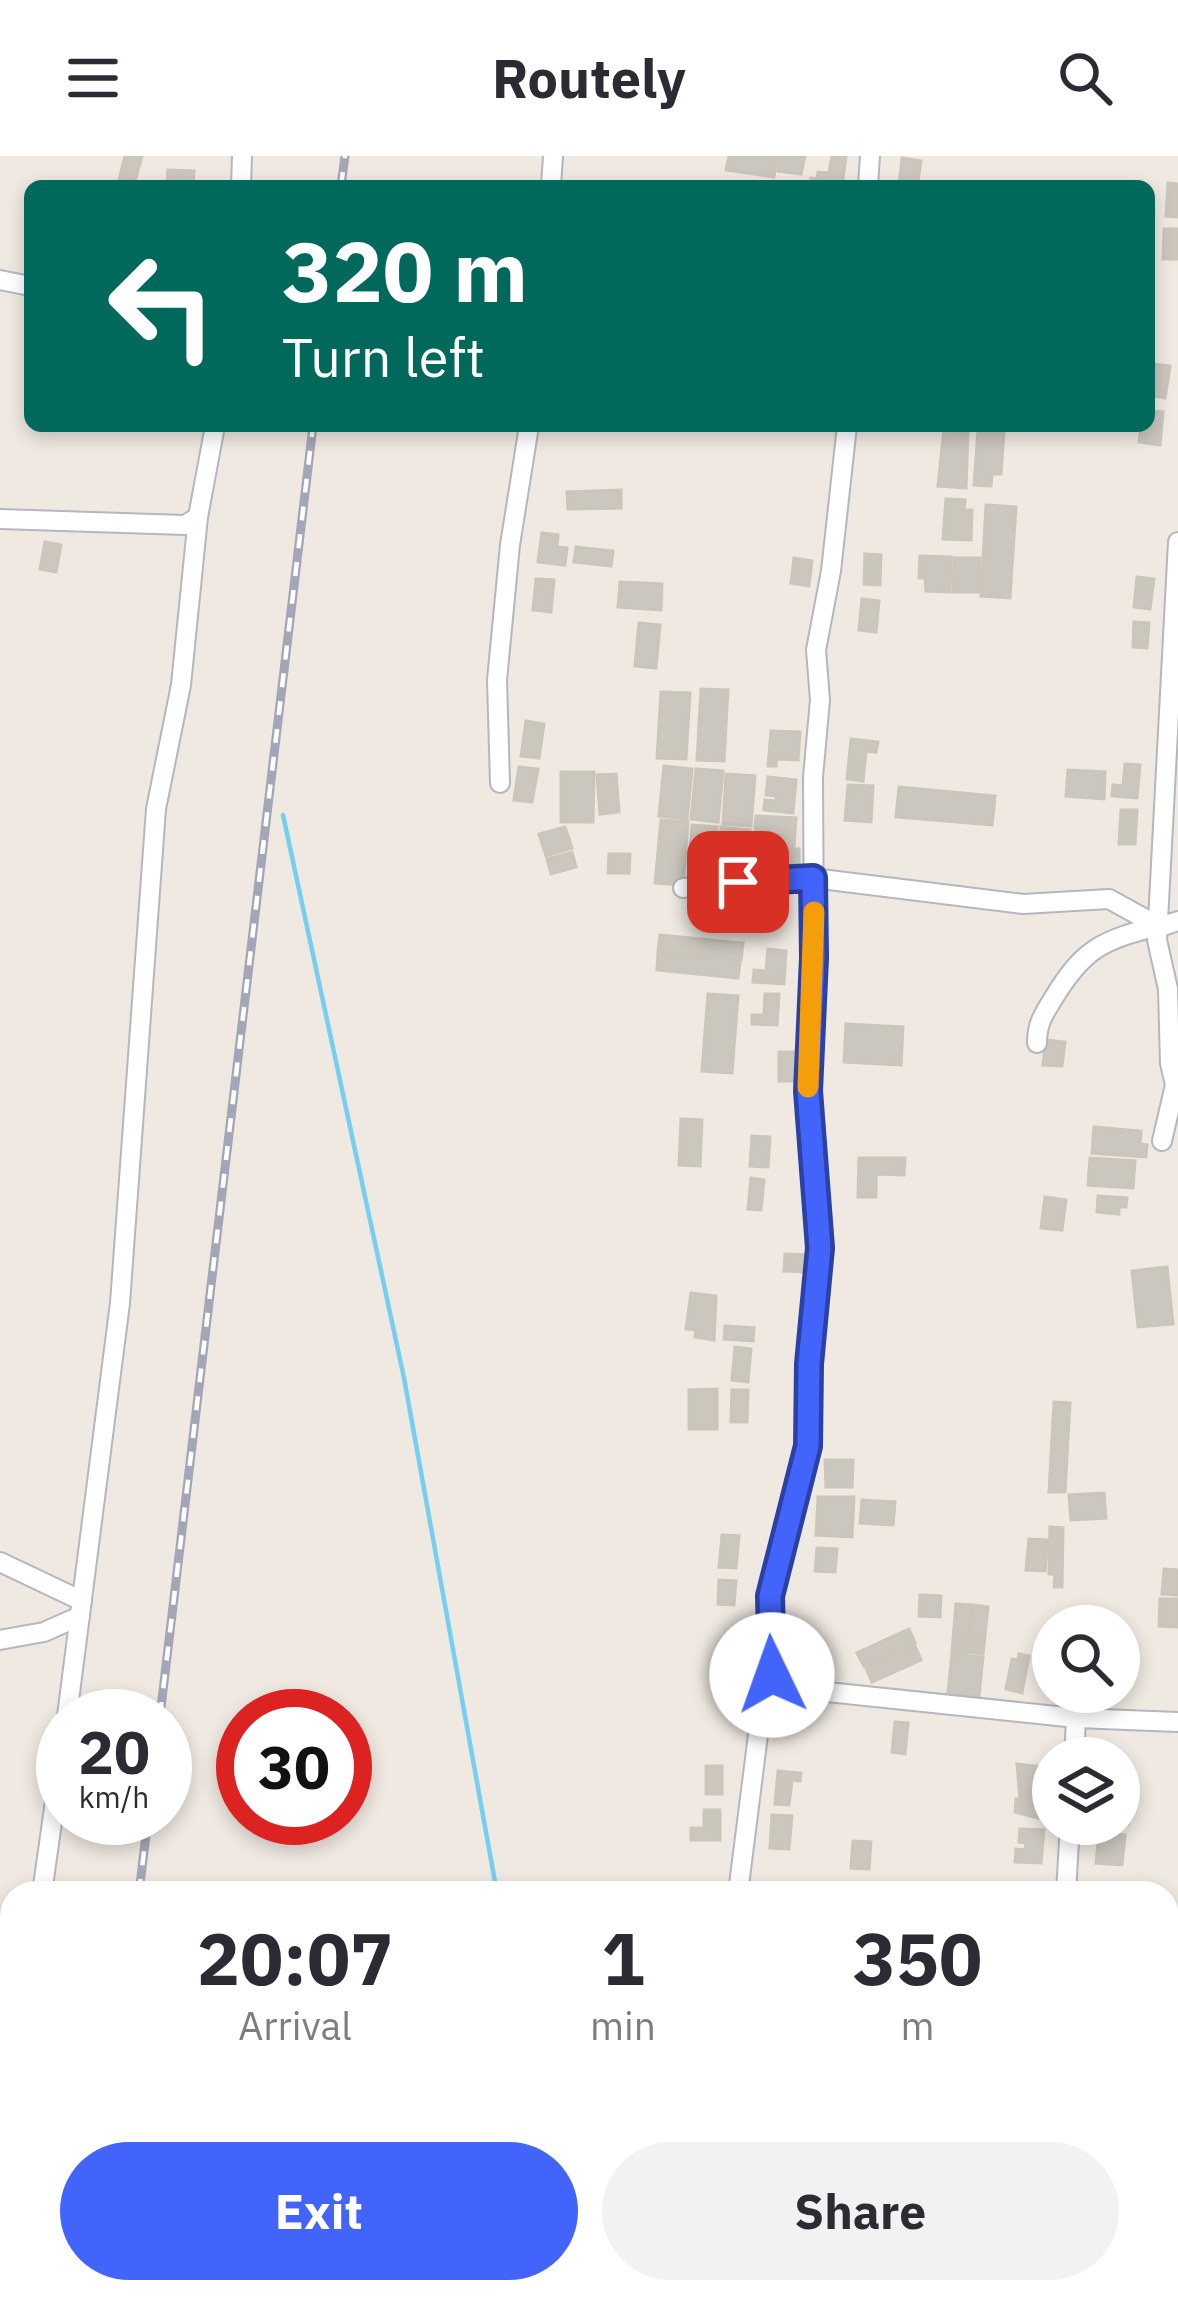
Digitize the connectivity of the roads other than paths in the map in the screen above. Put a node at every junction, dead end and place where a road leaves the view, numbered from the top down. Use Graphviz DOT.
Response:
graph roads {
  1 [pos="214,432"];
  2 [pos="528,432"];
  3 [pos="846,432"];
  4 [pos="198,517"];
  5 [pos="0,518"];
  6 [pos="1178,542"];
  7 [pos="500,783"];
  8 [pos="813,878"];
  9 [pos="683,888"];
  10 [pos="1166,924"];
  11 [pos="1037,1043"];
  12 [pos="1176,1087"];
  13 [pos="1162,1141"];
  14 [pos="0,1562"];
  15 [pos="81,1609"];
  16 [pos="0,1640"];
  17 [pos="770,1686"];
  18 [pos="71,1689"];
  19 [pos="1076,1718"];
  20 [pos="1178,1722"];
  21 [pos="1075,1737"];
  22 [pos="49,1845"];
  23 [pos="1069,1845"];
  24 [pos="44,1881"];
  25 [pos="740,1881"];
  26 [pos="1067,1881"];
  1 -- 4 [label="street"];
  2 -- 7 [label="street"];
  3 -- 8 [label="street"];
  4 -- 5 [label="street"];
  4 -- 15 [label="street"];
  6 -- 10 [label="street"];
  8 -- 9 [label="street"];
  8 -- 10 [label="street"];
  8 -- 17 [label="street"];
  10 -- 11 [label="street"];
  10 -- 12 [label="street"];
  12 -- 13 [label="street"];
  14 -- 15 [label="street"];
  15 -- 16 [label="street"];
  15 -- 18 [label="street"];
  17 -- 19 [label="street"];
  17 -- 25 [label="street"];
  19 -- 20 [label="street"];
  19 -- 21 [label="street"];
  22 -- 24 [label="street"];
  23 -- 26 [label="street"];
}
